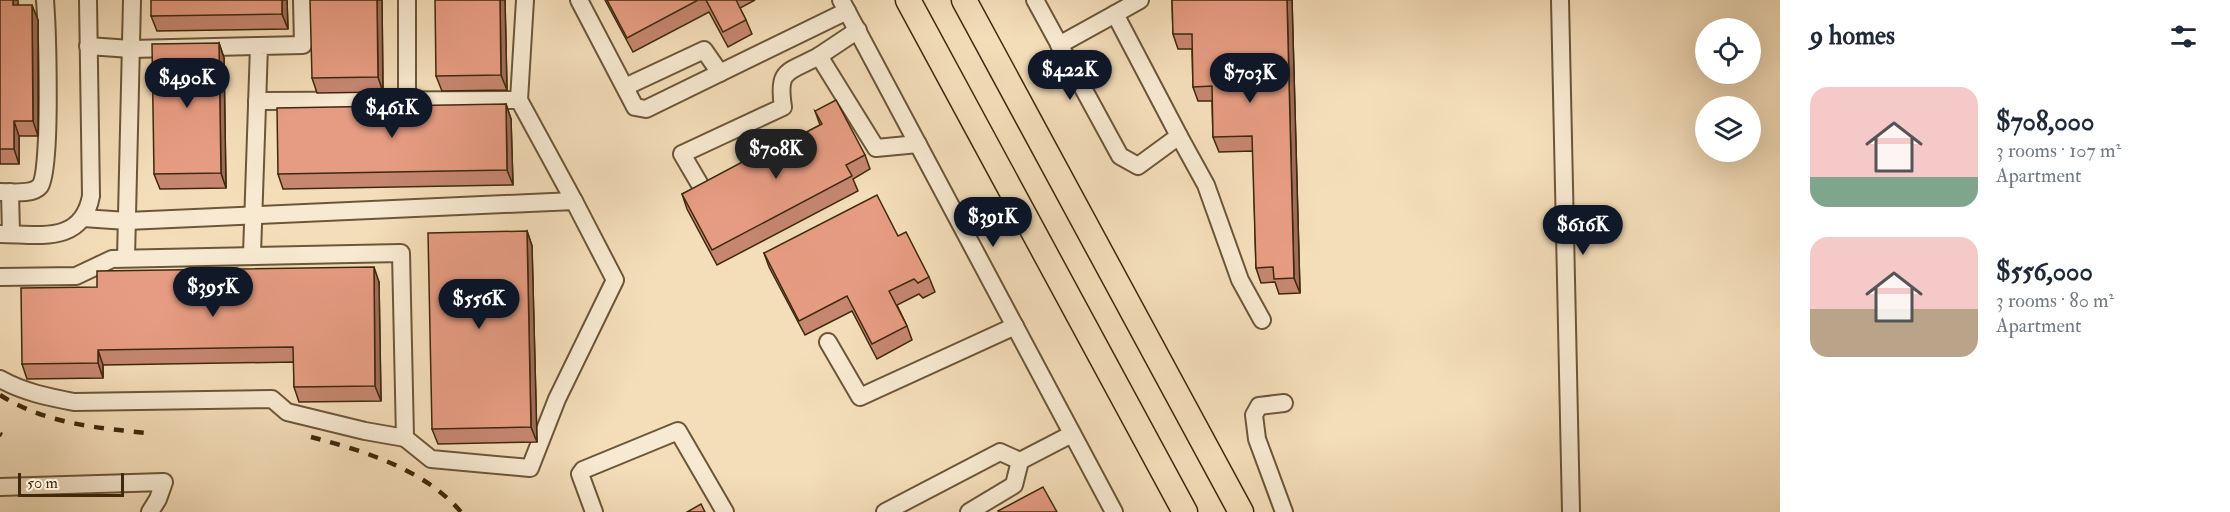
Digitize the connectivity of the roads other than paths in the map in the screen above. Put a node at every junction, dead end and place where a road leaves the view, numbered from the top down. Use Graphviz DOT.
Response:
graph roads {
  1 [pos="45,0"];
  2 [pos="88,0"];
  3 [pos="132,0"];
  4 [pos="302,0"];
  5 [pos="407,0"];
  6 [pos="525,0"];
  7 [pos="579,0"];
  8 [pos="908,0"];
  9 [pos="964,0"];
  10 [pos="1035,0"];
  11 [pos="1140,0"];
  12 [pos="1560,0"];
  13 [pos="844,5"];
  14 [pos="1115,14"];
  15 [pos="858,30"];
  16 [pos="1059,45"];
  17 [pos="88,46"];
  18 [pos="259,46"];
  19 [pos="131,49"];
  20 [pos="819,56"];
  21 [pos="720,73"];
  22 [pos="625,87"];
  23 [pos="407,99"];
  24 [pos="519,100"];
  25 [pos="257,101"];
  26 [pos="1179,136"];
  27 [pos="918,144"];
  28 [pos="699,183"];
  29 [pos="5,192"];
  30 [pos="574,201"];
  31 [pos="253,215"];
  32 [pos="83,218"];
  33 [pos="127,221"];
  34 [pos="5,234"];
  35 [pos="252,254"];
  36 [pos="126,258"];
  37 [pos="0,277"];
  38 [pos="1262,320"];
  39 [pos="1015,326"];
  40 [pos="828,342"];
  41 [pos="0,379"];
  42 [pos="1284,403"];
  43 [pos="1072,434"];
  44 [pos="405,438"];
  45 [pos="1020,461"];
  46 [pos="0,487"];
  47 [pos="150,512"];
  48 [pos="594,512"];
  49 [pos="724,512"];
  50 [pos="885,512"];
  51 [pos="969,512"];
  52 [pos="1114,512"];
  53 [pos="1185,512"];
  54 [pos="1241,512"];
  55 [pos="1284,512"];
  56 [pos="1571,512"];
  1 -- 29 [label="street"];
  2 -- 17 [label="street"];
  3 -- 19 [label="street"];
  4 -- 18 [label="street"];
  5 -- 23 [label="street"];
  6 -- 24 [label="street"];
  7 -- 22 [label="street"];
  8 -- 53 [label="highway"];
  9 -- 54 [label="highway"];
  10 -- 16 [label="street"];
  11 -- 14 [label="street"];
  12 -- 56 [label="street"];
  13 -- 15 [label="street"];
  13 -- 21 [label="street"];
  14 -- 16 [label="street"];
  14 -- 26 [label="street"];
  15 -- 20 [label="street"];
  15 -- 27 [label="street"];
  16 -- 26 [label="street"];
  17 -- 19 [label="street"];
  17 -- 32 [label="street"];
  18 -- 19 [label="street"];
  18 -- 25 [label="street"];
  19 -- 33 [label="street"];
  20 -- 27 [label="street"];
  20 -- 28 [label="street"];
  21 -- 22 [label="street"];
  21 -- 22 [label="street"];
  23 -- 24 [label="street"];
  23 -- 25 [label="street"];
  24 -- 30 [label="street"];
  25 -- 31 [label="street"];
  26 -- 38 [label="street"];
  27 -- 39 [label="street"];
  29 -- 34 [label="street"];
  30 -- 31 [label="street"];
  30 -- 44 [label="street"];
  31 -- 33 [label="street"];
  31 -- 35 [label="street"];
  32 -- 33 [label="street"];
  32 -- 34 [label="street"];
  33 -- 36 [label="street"];
  35 -- 36 [label="street"];
  35 -- 44 [label="street"];
  36 -- 37 [label="street"];
  39 -- 40 [label="street"];
  39 -- 43 [label="street"];
  41 -- 44 [label="street"];
  42 -- 55 [label="street"];
  43 -- 45 [label="street"];
  43 -- 52 [label="street"];
  45 -- 50 [label="street"];
  45 -- 51 [label="street"];
  46 -- 47 [label="street"];
  48 -- 49 [label="street"];
}
